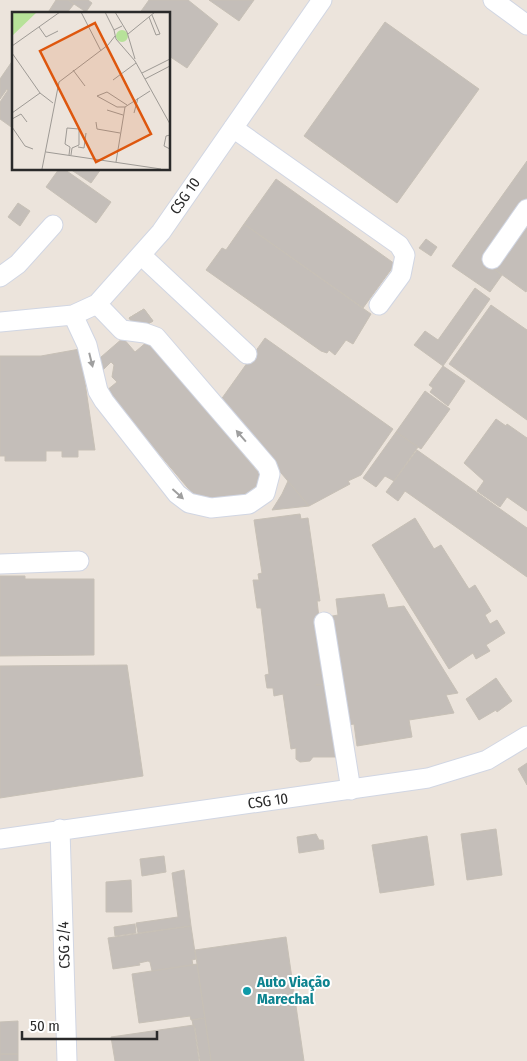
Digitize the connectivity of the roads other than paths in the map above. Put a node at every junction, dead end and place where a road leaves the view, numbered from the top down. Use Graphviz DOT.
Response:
graph roads {
  1 [pos="322,0"];
  2 [pos="493,0"];
  3 [pos="527,25"];
  4 [pos="233,128"];
  5 [pos="527,209"];
  6 [pos="53,225"];
  7 [pos="141,255"];
  8 [pos="492,259"];
  9 [pos="0,277"];
  10 [pos="97,304"];
  11 [pos="379,306"];
  12 [pos="73,315"];
  13 [pos="0,322"];
  14 [pos="247,354"];
  15 [pos="79,561"];
  16 [pos="0,564"];
  17 [pos="324,622"];
  18 [pos="527,736"];
  19 [pos="351,790"];
  20 [pos="60,829"];
  21 [pos="0,839"];
  22 [pos="67,1061"];
  1 -- 4 [label="street, CSG 10"];
  2 -- 3 [label="street"];
  4 -- 7 [label="street, CSG 10"];
  4 -- 11 [label="street"];
  5 -- 8 [label="street"];
  6 -- 9 [label="street"];
  7 -- 10 [label="street, CSG 10"];
  7 -- 14 [label="street"];
  10 -- 12 [label="street, CSG 10"];
  12 -- 10 [label="street, one-way"];
  12 -- 13 [label="street, CSG 10"];
  15 -- 16 [label="street"];
  17 -- 19 [label="street"];
  18 -- 19 [label="street, CSG 10"];
  19 -- 20 [label="street, CSG 10"];
  20 -- 21 [label="street, CSG 10"];
  20 -- 22 [label="street, CSG 2/4"];
}
